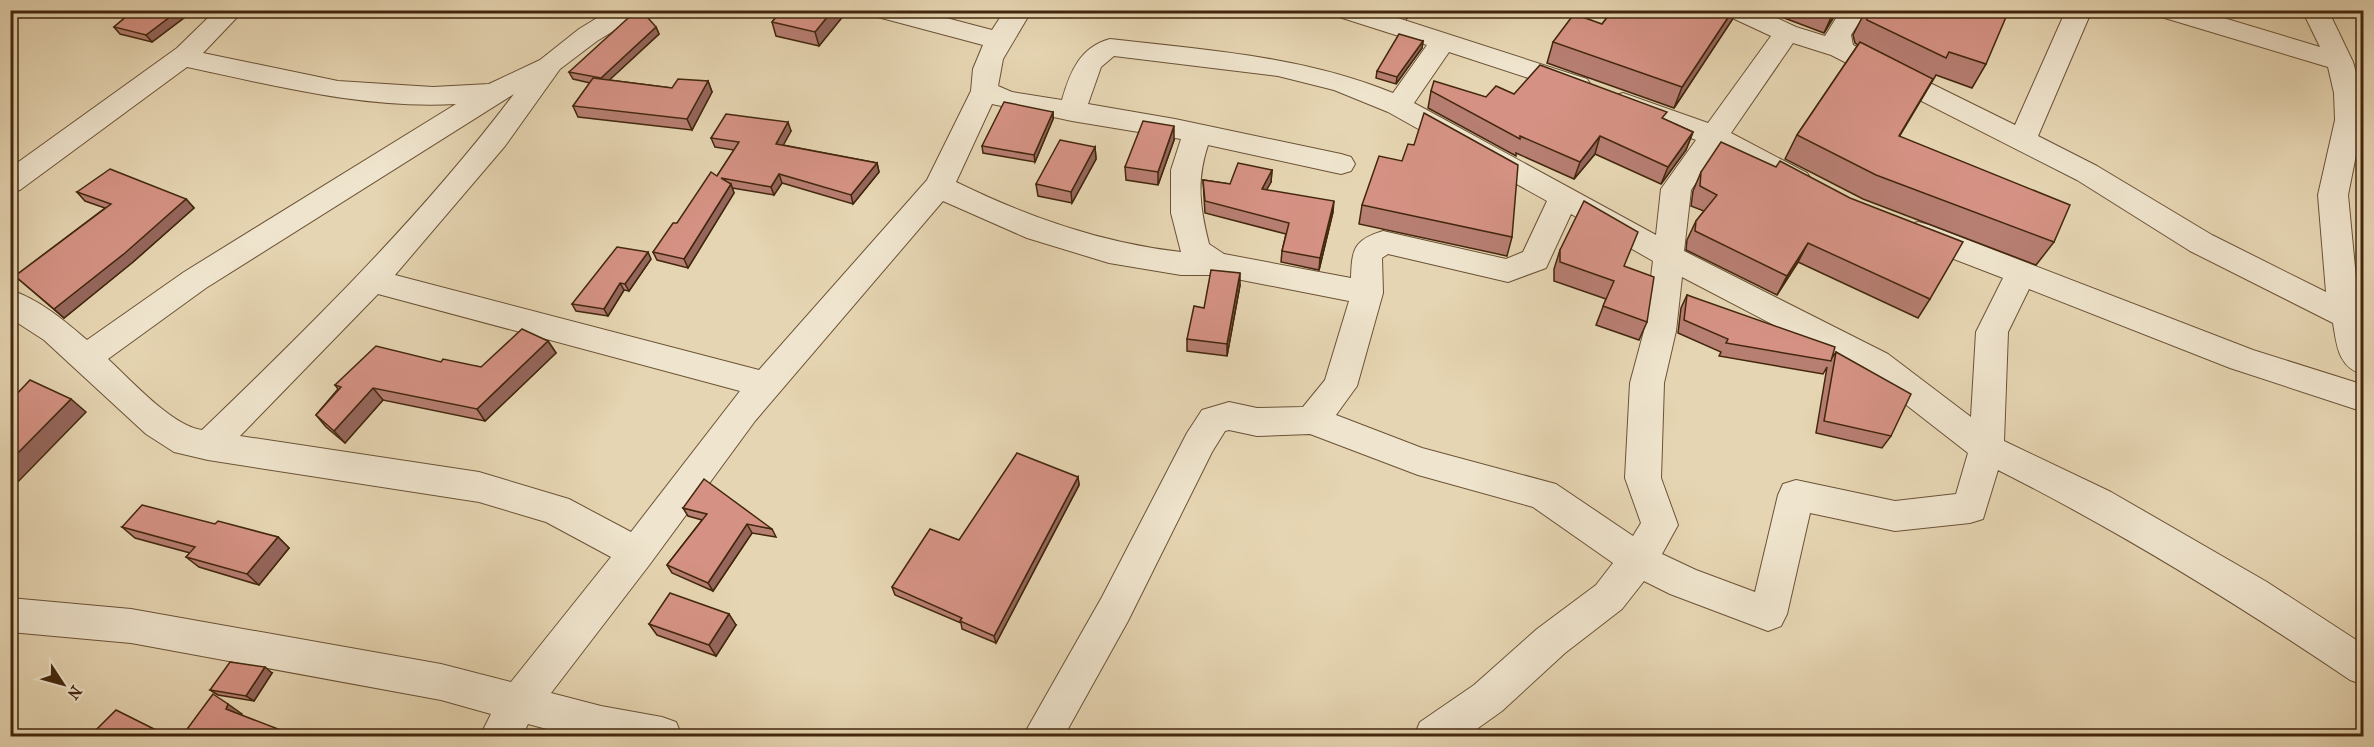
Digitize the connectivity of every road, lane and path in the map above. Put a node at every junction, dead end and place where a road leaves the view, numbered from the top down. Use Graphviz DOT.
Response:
graph roads {
  1 [pos="231,10"];
  2 [pos="629,10"];
  3 [pos="883,10"];
  4 [pos="1019,10"];
  5 [pos="1345,10"];
  6 [pos="1441,10"];
  7 [pos="1737,10"];
  8 [pos="1854,10"];
  9 [pos="2079,10"];
  10 [pos="2167,10"];
  11 [pos="2315,10"];
  12 [pos="958,20"];
  13 [pos="1787,33"];
  14 [pos="1433,37"];
  15 [pos="997,40"];
  16 [pos="1840,49"];
  17 [pos="182,57"];
  18 [pos="2340,62"];
  19 [pos="551,63"];
  20 [pos="986,91"];
  21 [pos="494,93"];
  22 [pos="1398,106"];
  23 [pos="1072,112"];
  24 [pos="1197,134"];
  25 [pos="1714,136"];
  26 [pos="2022,140"];
  27 [pos="1341,164"];
  28 [pos="10,183"];
  29 [pos="939,186"];
  30 [pos="1820,191"];
  31 [pos="1564,197"];
  32 [pos="1896,225"];
  33 [pos="2336,225"];
  34 [pos="2364,240"];
  35 [pos="1669,256"];
  36 [pos="1216,264"];
  37 [pos="2022,273"];
  38 [pos="372,281"];
  39 [pos="1367,293"];
  40 [pos="10,302"];
  41 [pos="2348,317"];
  42 [pos="85,358"];
  43 [pos="2364,362"];
  44 [pos="765,385"];
  45 [pos="2364,399"];
  46 [pos="1312,420"];
  47 [pos="208,446"];
  48 [pos="1987,448"];
  49 [pos="637,553"];
  50 [pos="1638,560"];
  51 [pos="10,615"];
  52 [pos="2364,667"];
  53 [pos="519,703"];
  54 [pos="500,736"];
  55 [pos="662,736"];
  56 [pos="1043,736"];
  57 [pos="1434,736"];
  1 -- 17 [label="street"];
  2 -- 19 [label="street"];
  3 -- 12 [label="street"];
  4 -- 15 [label="street"];
  5 -- 14 [label="street"];
  6 -- 14 [label="street"];
  7 -- 13 [label="street"];
  8 -- 16 [label="street"];
  9 -- 26 [label="street"];
  10 -- 18 [label="street"];
  11 -- 18 [label="street"];
  12 -- 15 [label="street"];
  13 -- 16 [label="street"];
  13 -- 25 [label="street"];
  14 -- 22 [label="street"];
  14 -- 25 [label="street"];
  15 -- 20 [label="street"];
  16 -- 26 [label="street"];
  17 -- 21 [label="street"];
  17 -- 28 [label="street"];
  18 -- 33 [label="street"];
  19 -- 21 [label="street"];
  19 -- 38 [label="street"];
  20 -- 23 [label="street"];
  20 -- 29 [label="street"];
  21 -- 42 [label="street"];
  22 -- 23 [label="street"];
  22 -- 31 [label="street"];
  23 -- 24 [label="street"];
  24 -- 27 [label="street"];
  24 -- 36 [label="street"];
  25 -- 30 [label="street"];
  25 -- 35 [label="street"];
  26 -- 41 [label="street"];
  29 -- 36 [label="street"];
  29 -- 44 [label="street"];
  31 -- 35 [label="street"];
  31 -- 39 [label="street"];
  32 -- 37 [label="street"];
  33 -- 34 [label="street"];
  33 -- 41 [label="street"];
  35 -- 48 [label="street"];
  35 -- 50 [label="street"];
  36 -- 39 [label="street"];
  37 -- 45 [label="street"];
  37 -- 48 [label="street"];
  38 -- 44 [label="street"];
  38 -- 47 [label="street"];
  39 -- 46 [label="street"];
  40 -- 42 [label="street"];
  41 -- 43 [label="street"];
  42 -- 47 [label="street"];
  44 -- 49 [label="street"];
  46 -- 50 [label="street"];
  46 -- 56 [label="street"];
  47 -- 49 [label="street"];
  48 -- 50 [label="street"];
  48 -- 52 [label="street"];
  49 -- 53 [label="street"];
  50 -- 57 [label="street"];
  51 -- 53 [label="street"];
  53 -- 54 [label="street"];
  53 -- 55 [label="street"];
}
